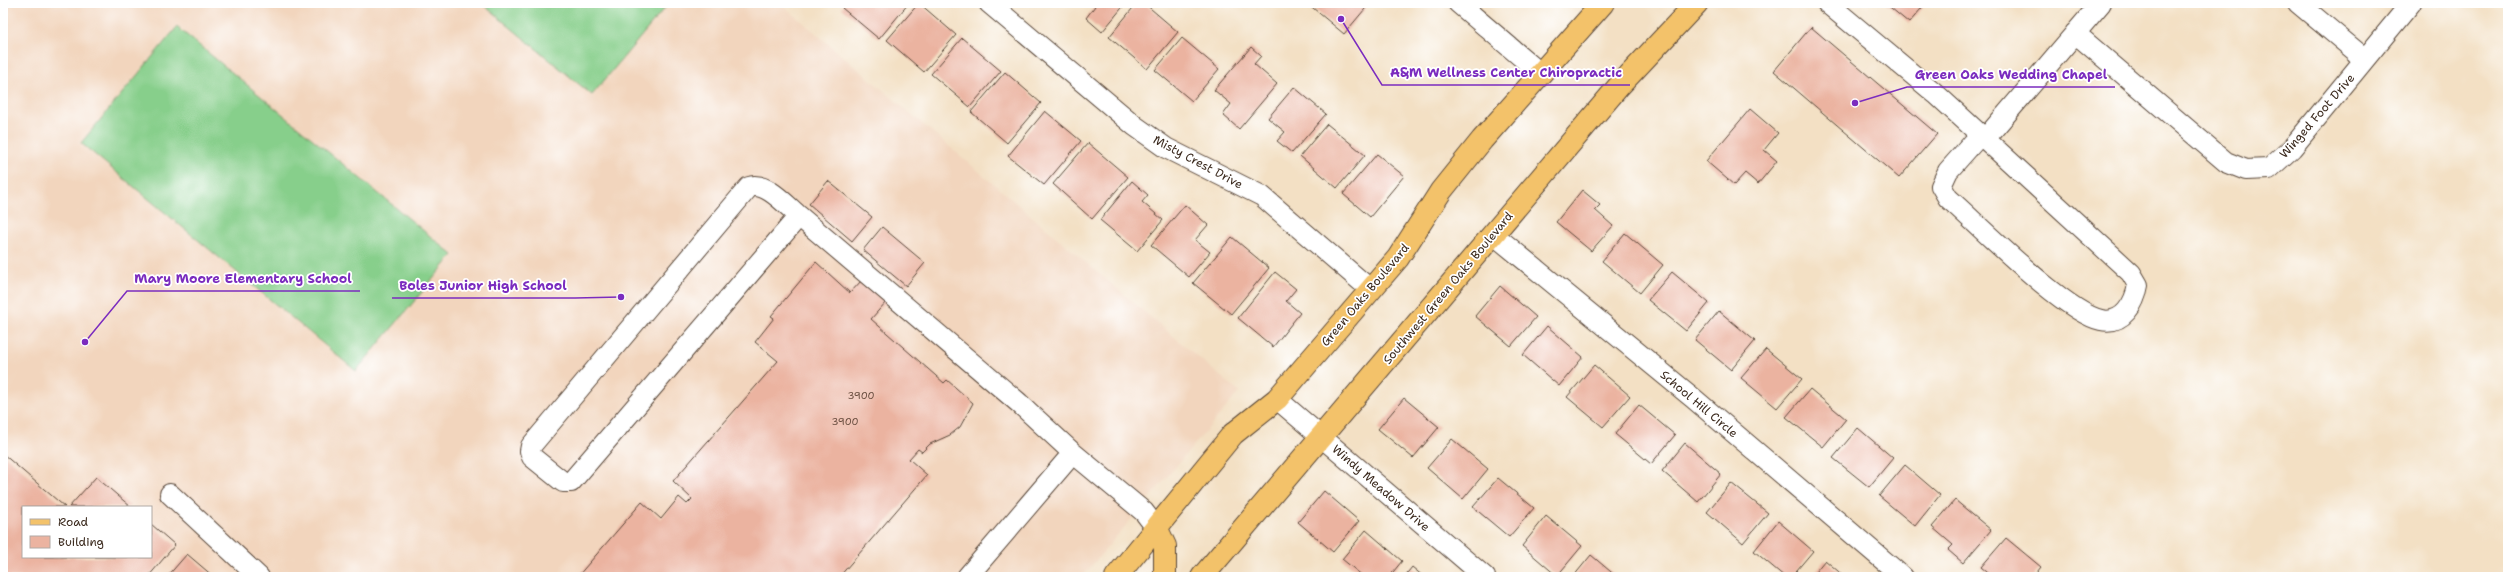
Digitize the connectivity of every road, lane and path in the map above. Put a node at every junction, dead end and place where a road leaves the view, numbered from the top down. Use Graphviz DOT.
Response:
graph roads {
  1 [pos="989,3"];
  2 [pos="1458,3"];
  3 [pos="1603,3"];
  4 [pos="1697,3"];
  5 [pos="1827,3"];
  6 [pos="2101,3"];
  7 [pos="2298,3"];
  8 [pos="2411,3"];
  9 [pos="2076,33"];
  10 [pos="2365,59"];
  11 [pos="1540,73"];
  12 [pos="1982,137"];
  13 [pos="799,216"];
  14 [pos="1493,234"];
  15 [pos="1371,290"];
  16 [pos="1276,399"];
  17 [pos="1322,438"];
  18 [pos="1074,453"];
  19 [pos="170,494"];
  20 [pos="1157,529"];
  21 [pos="259,577"];
  22 [pos="967,577"];
  23 [pos="1116,577"];
  24 [pos="1165,577"];
  25 [pos="1202,577"];
  26 [pos="1485,577"];
  27 [pos="1903,577"];
  1 -- 15 [label="street, Misty Crest Drive"];
  2 -- 11 [label="street"];
  3 -- 11 [label="main road, Green Oaks Boulevard"];
  4 -- 14 [label="main road, Southwest Green Oaks Boulevard"];
  5 -- 12 [label="street"];
  6 -- 9 [label="street"];
  7 -- 10 [label="street"];
  8 -- 10 [label="street, Winged Foot Drive"];
  9 -- 10 [label="street, Winged Foot Drive"];
  9 -- 12 [label="street"];
  11 -- 15 [label="main road, Green Oaks Boulevard"];
  12 -- 12 [label="street"];
  13 -- 13 [label="street"];
  13 -- 18 [label="street"];
  14 -- 17 [label="main road, Southwest Green Oaks Boulevard"];
  14 -- 27 [label="street, School Hill Circle"];
  15 -- 16 [label="main road, Green Oaks Boulevard"];
  16 -- 17 [label="street, Windy Meadow Drive"];
  16 -- 20 [label="main road, Green Oaks Boulevard"];
  17 -- 25 [label="main road, Southwest Green Oaks Boulevard"];
  17 -- 26 [label="street, Windy Meadow Drive"];
  18 -- 20 [label="street"];
  18 -- 22 [label="street"];
  19 -- 21 [label="street"];
  20 -- 23 [label="main road, Green Oaks Boulevard"];
  20 -- 24 [label="main road"];
}
